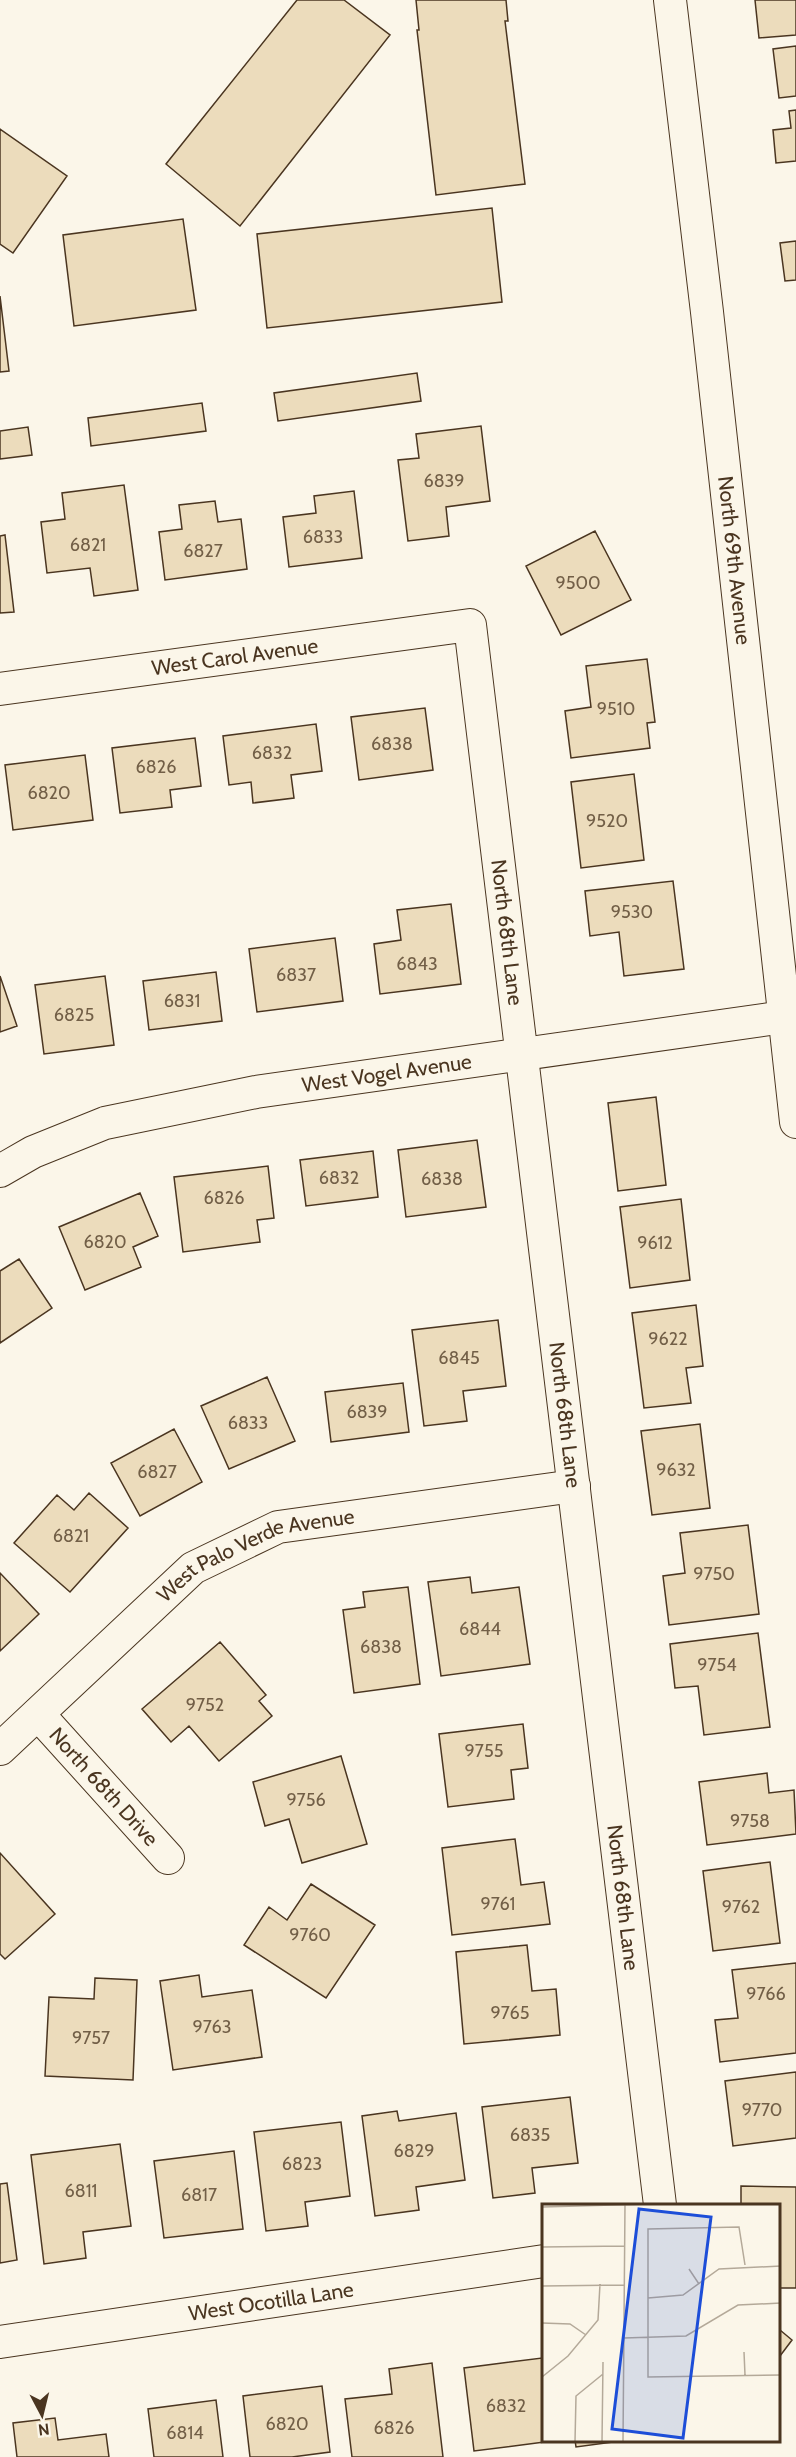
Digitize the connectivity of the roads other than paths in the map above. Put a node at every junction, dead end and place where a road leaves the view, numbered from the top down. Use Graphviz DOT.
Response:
graph roads {
  1 [pos="670,0"];
  2 [pos="470,625"];
  3 [pos="0,689"];
  4 [pos="784,1017"];
  5 [pos="523,1056"];
  6 [pos="796,1122"];
  7 [pos="0,1171"];
  8 [pos="574,1486"];
  9 [pos="38,1714"];
  10 [pos="0,1749"];
  11 [pos="168,1858"];
  12 [pos="660,2204"];
  13 [pos="542,2261"];
  14 [pos="0,2342"];
  1 -- 4 [label="street, North 69th Avenue"];
  2 -- 3 [label="street, West Carol Avenue"];
  2 -- 5 [label="street, North 68th Lane"];
  4 -- 5 [label="street, West Vogel Avenue"];
  4 -- 6 [label="street, North 69th Avenue"];
  5 -- 7 [label="street, West Vogel Avenue"];
  5 -- 8 [label="street, North 68th Lane"];
  8 -- 9 [label="street, West Palo Verde Avenue"];
  8 -- 12 [label="street, North 68th Lane"];
  9 -- 10 [label="street, West Palo Verde Avenue"];
  9 -- 11 [label="street, North 68th Drive"];
  13 -- 14 [label="street, West Ocotilla Lane"];
}
